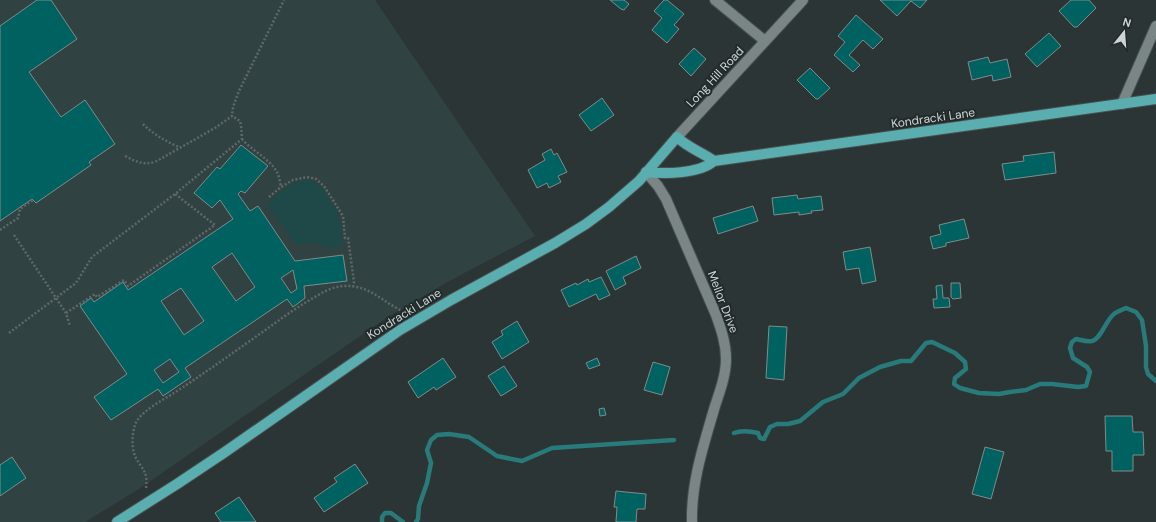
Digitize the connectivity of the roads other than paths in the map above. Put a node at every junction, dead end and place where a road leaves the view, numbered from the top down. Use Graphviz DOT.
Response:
graph roads {
  1 [pos="715,0"];
  2 [pos="803,0"];
  3 [pos="1156,26"];
  4 [pos="765,41"];
  5 [pos="1156,99"];
  6 [pos="1122,104"];
  7 [pos="677,138"];
  8 [pos="714,161"];
  9 [pos="646,172"];
  10 [pos="118,522"];
  11 [pos="692,522"];
  1 -- 4 [label="street"];
  2 -- 4 [label="street, Long Hill Road"];
  3 -- 6 [label="street"];
  4 -- 7 [label="street, Long Hill Road"];
  5 -- 6 [label="main road, Kondracki Lane"];
  6 -- 8 [label="main road, Kondracki Lane"];
  7 -- 8 [label="main road"];
  7 -- 9 [label="main road, Long Hill Road"];
  8 -- 9 [label="main road, Kondracki Lane"];
  9 -- 10 [label="main road, Kondracki Lane"];
  9 -- 11 [label="street, Mellor Drive"];
}
